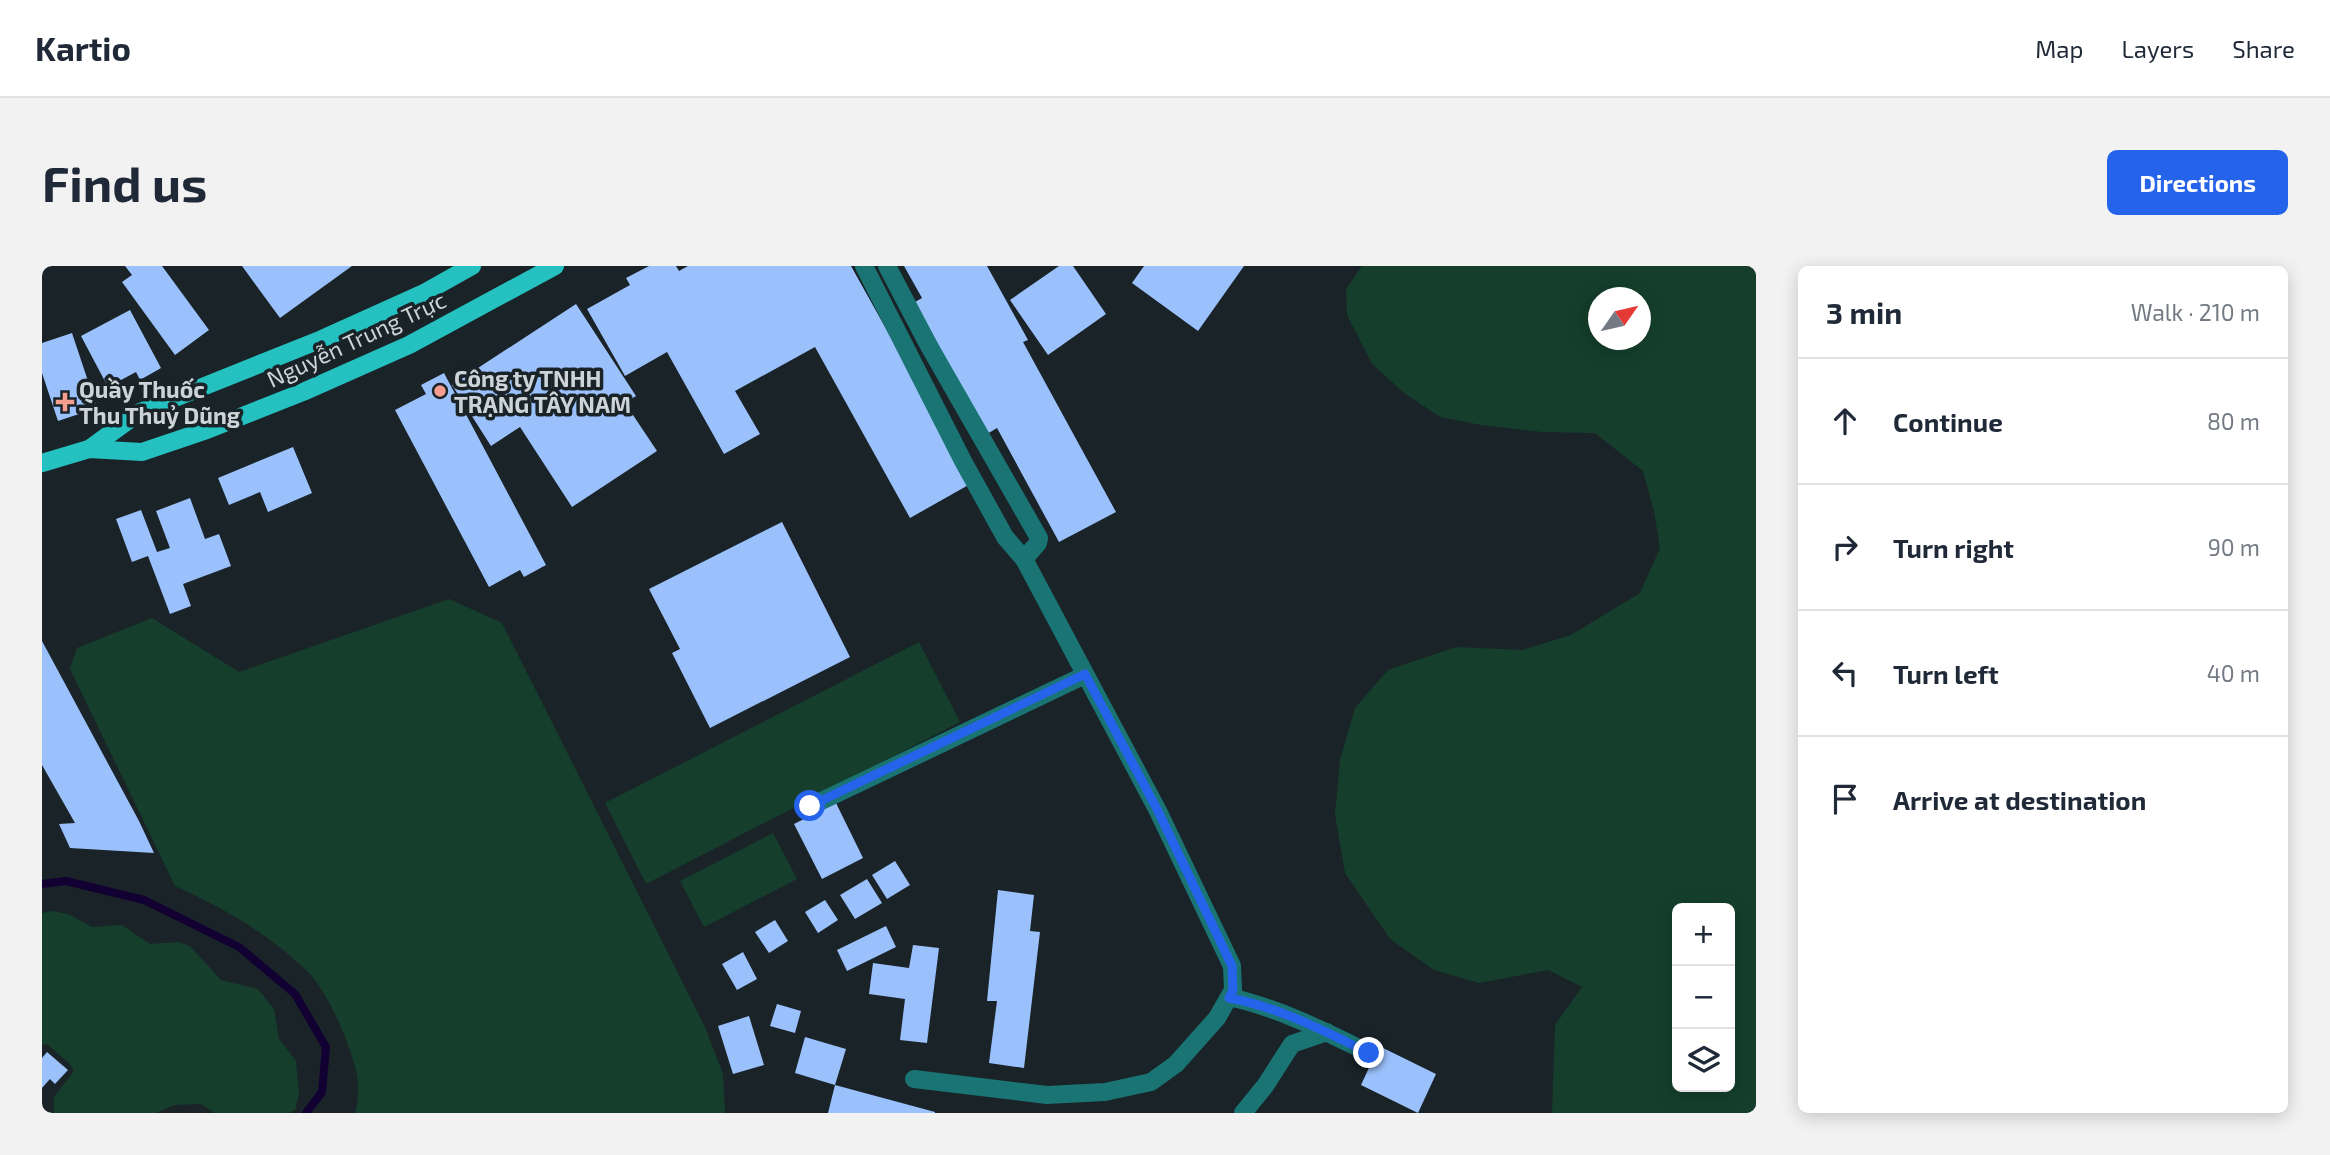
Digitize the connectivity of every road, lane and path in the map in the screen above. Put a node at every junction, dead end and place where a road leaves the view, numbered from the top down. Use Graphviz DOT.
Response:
graph roads {
  1 [pos="472,266"];
  2 [pos="555,266"];
  3 [pos="864,266"];
  4 [pos="887,266"];
  5 [pos="89,449"];
  6 [pos="42,463"];
  7 [pos="1024,559"];
  8 [pos="1085,674"];
  9 [pos="810,806"];
  10 [pos="1229,998"];
  11 [pos="1327,1032"];
  12 [pos="1369,1053"];
  13 [pos="914,1079"];
  14 [pos="1243,1113"];
  1 -- 5 [label="main road, Nguyễn Trung Trực"];
  2 -- 5 [label="main road, Nguyễn Trung Trực"];
  3 -- 7 [label="lane"];
  4 -- 7 [label="lane"];
  5 -- 6 [label="main road, Nguyễn Trung Trực"];
  7 -- 8 [label="lane"];
  8 -- 9 [label="lane"];
  8 -- 10 [label="lane"];
  10 -- 11 [label="lane"];
  10 -- 13 [label="lane"];
  11 -- 12 [label="lane"];
  11 -- 14 [label="lane"];
}
